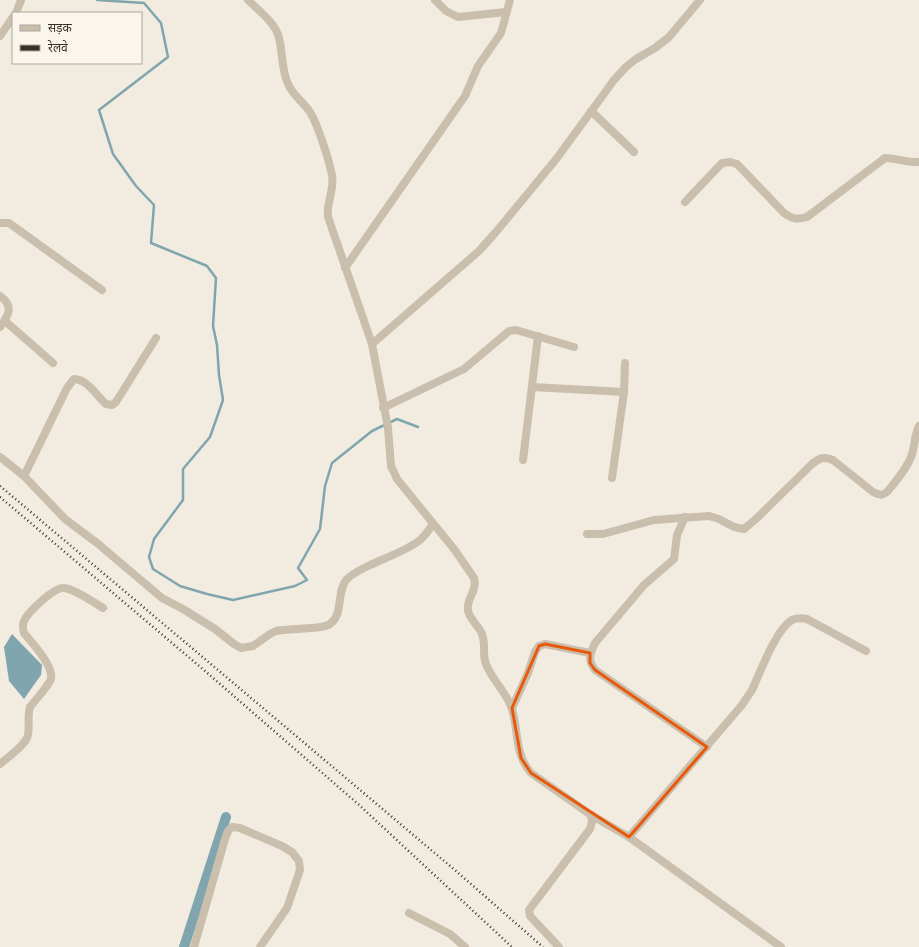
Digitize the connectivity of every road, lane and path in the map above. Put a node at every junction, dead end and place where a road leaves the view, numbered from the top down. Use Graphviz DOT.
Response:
graph roads {
  1 [pos="21,0"];
  2 [pos="248,0"];
  3 [pos="435,0"];
  4 [pos="510,0"];
  5 [pos="700,0"];
  6 [pos="16,12"];
  7 [pos="506,12"];
  8 [pos="12,18"];
  9 [pos="0,36"];
  10 [pos="591,111"];
  11 [pos="634,152"];
  12 [pos="919,162"];
  13 [pos="685,202"];
  14 [pos="0,223"];
  15 [pos="345,268"];
  16 [pos="102,290"];
  17 [pos="0,296"];
  18 [pos="2,324"];
  19 [pos="538,336"];
  20 [pos="156,338"];
  21 [pos="372,344"];
  22 [pos="574,347"];
  23 [pos="53,363"];
  24 [pos="625,363"];
  25 [pos="532,387"];
  26 [pos="624,392"];
  27 [pos="384,410"];
  28 [pos="919,426"];
  29 [pos="0,457"];
  30 [pos="524,460"];
  31 [pos="24,476"];
  32 [pos="612,478"];
  33 [pos="685,517"];
  34 [pos="433,524"];
  35 [pos="587,534"];
  36 [pos="103,608"];
  37 [pos="866,651"];
  38 [pos="590,653"];
  39 [pos="512,708"];
  40 [pos="707,747"];
  41 [pos="0,764"];
  42 [pos="592,814"];
  43 [pos="629,837"];
  44 [pos="409,913"];
  45 [pos="194,947"];
  46 [pos="260,947"];
  47 [pos="465,947"];
  48 [pos="559,947"];
  49 [pos="781,947"];
  1 -- 6 [label="street"];
  2 -- 15 [label="street"];
  3 -- 7 [label="street"];
  4 -- 7 [label="street"];
  5 -- 10 [label="street"];
  7 -- 15 [label="street"];
  8 -- 9 [label="street"];
  10 -- 11 [label="street"];
  10 -- 21 [label="street"];
  12 -- 13 [label="street"];
  14 -- 16 [label="street"];
  15 -- 21 [label="street"];
  17 -- 18 [label="street"];
  18 -- 23 [label="street"];
  19 -- 22 [label="street"];
  19 -- 25 [label="street"];
  19 -- 27 [label="street"];
  20 -- 31 [label="street"];
  21 -- 27 [label="street"];
  24 -- 26 [label="street"];
  25 -- 26 [label="street"];
  25 -- 30 [label="street"];
  26 -- 32 [label="street"];
  27 -- 34 [label="street"];
  28 -- 33 [label="street"];
  29 -- 31 [label="street"];
  31 -- 34 [label="street"];
  33 -- 35 [label="street"];
  33 -- 38 [label="street"];
  34 -- 39 [label="street"];
  36 -- 41 [label="street"];
  37 -- 40 [label="street"];
  38 -- 39 [label="street"];
  38 -- 40 [label="street"];
  39 -- 42 [label="street"];
  40 -- 43 [label="street"];
  42 -- 43 [label="street"];
  42 -- 48 [label="street"];
  43 -- 49 [label="street"];
  44 -- 47 [label="street"];
  45 -- 46 [label="street"];
}
